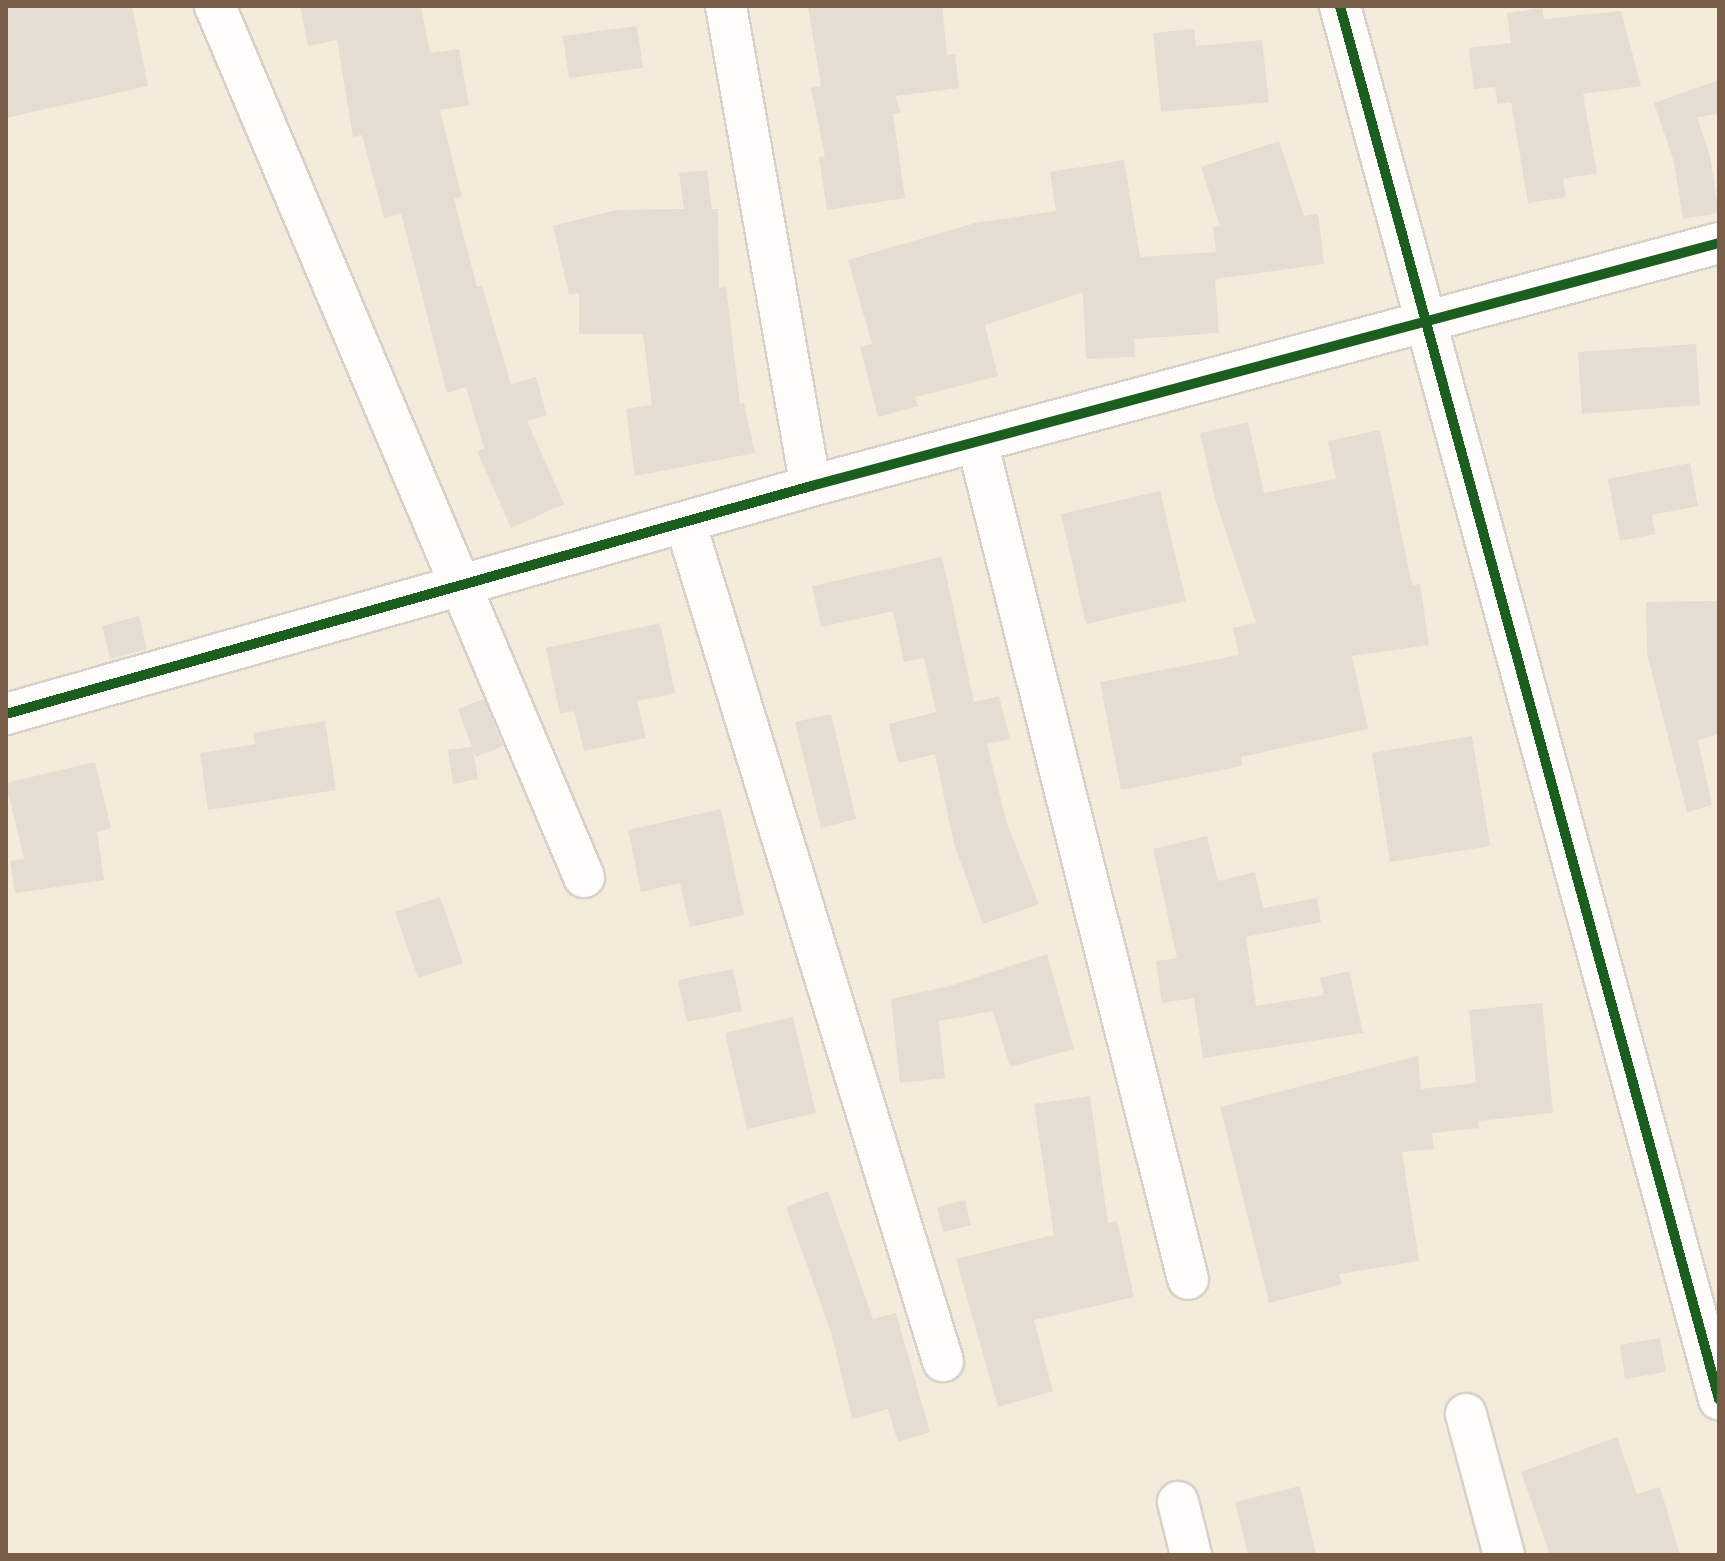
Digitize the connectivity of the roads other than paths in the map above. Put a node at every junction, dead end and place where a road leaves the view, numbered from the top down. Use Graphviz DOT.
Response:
graph roads {
  1 [pos="215,6"];
  2 [pos="726,6"];
  3 [pos="1340,6"];
  4 [pos="1719,243"];
  5 [pos="1428,321"];
  6 [pos="977,442"];
  7 [pos="811,486"];
  8 [pos="685,522"];
  9 [pos="460,586"];
  10 [pos="6,714"];
  11 [pos="584,877"];
  12 [pos="1188,1279"];
  13 [pos="943,1361"];
  14 [pos="1719,1399"];
  15 [pos="1466,1414"];
  16 [pos="1178,1502"];
  17 [pos="1191,1555"];
  18 [pos="1504,1555"];
  1 -- 9 [label="street"];
  2 -- 7 [label="street"];
  3 -- 5 [label="street"];
  4 -- 5 [label="street"];
  5 -- 6 [label="street"];
  5 -- 14 [label="street"];
  6 -- 7 [label="street"];
  6 -- 12 [label="street"];
  7 -- 8 [label="street"];
  8 -- 9 [label="street"];
  8 -- 13 [label="street"];
  9 -- 10 [label="street"];
  9 -- 11 [label="street"];
  15 -- 18 [label="street"];
  16 -- 17 [label="street"];
}
